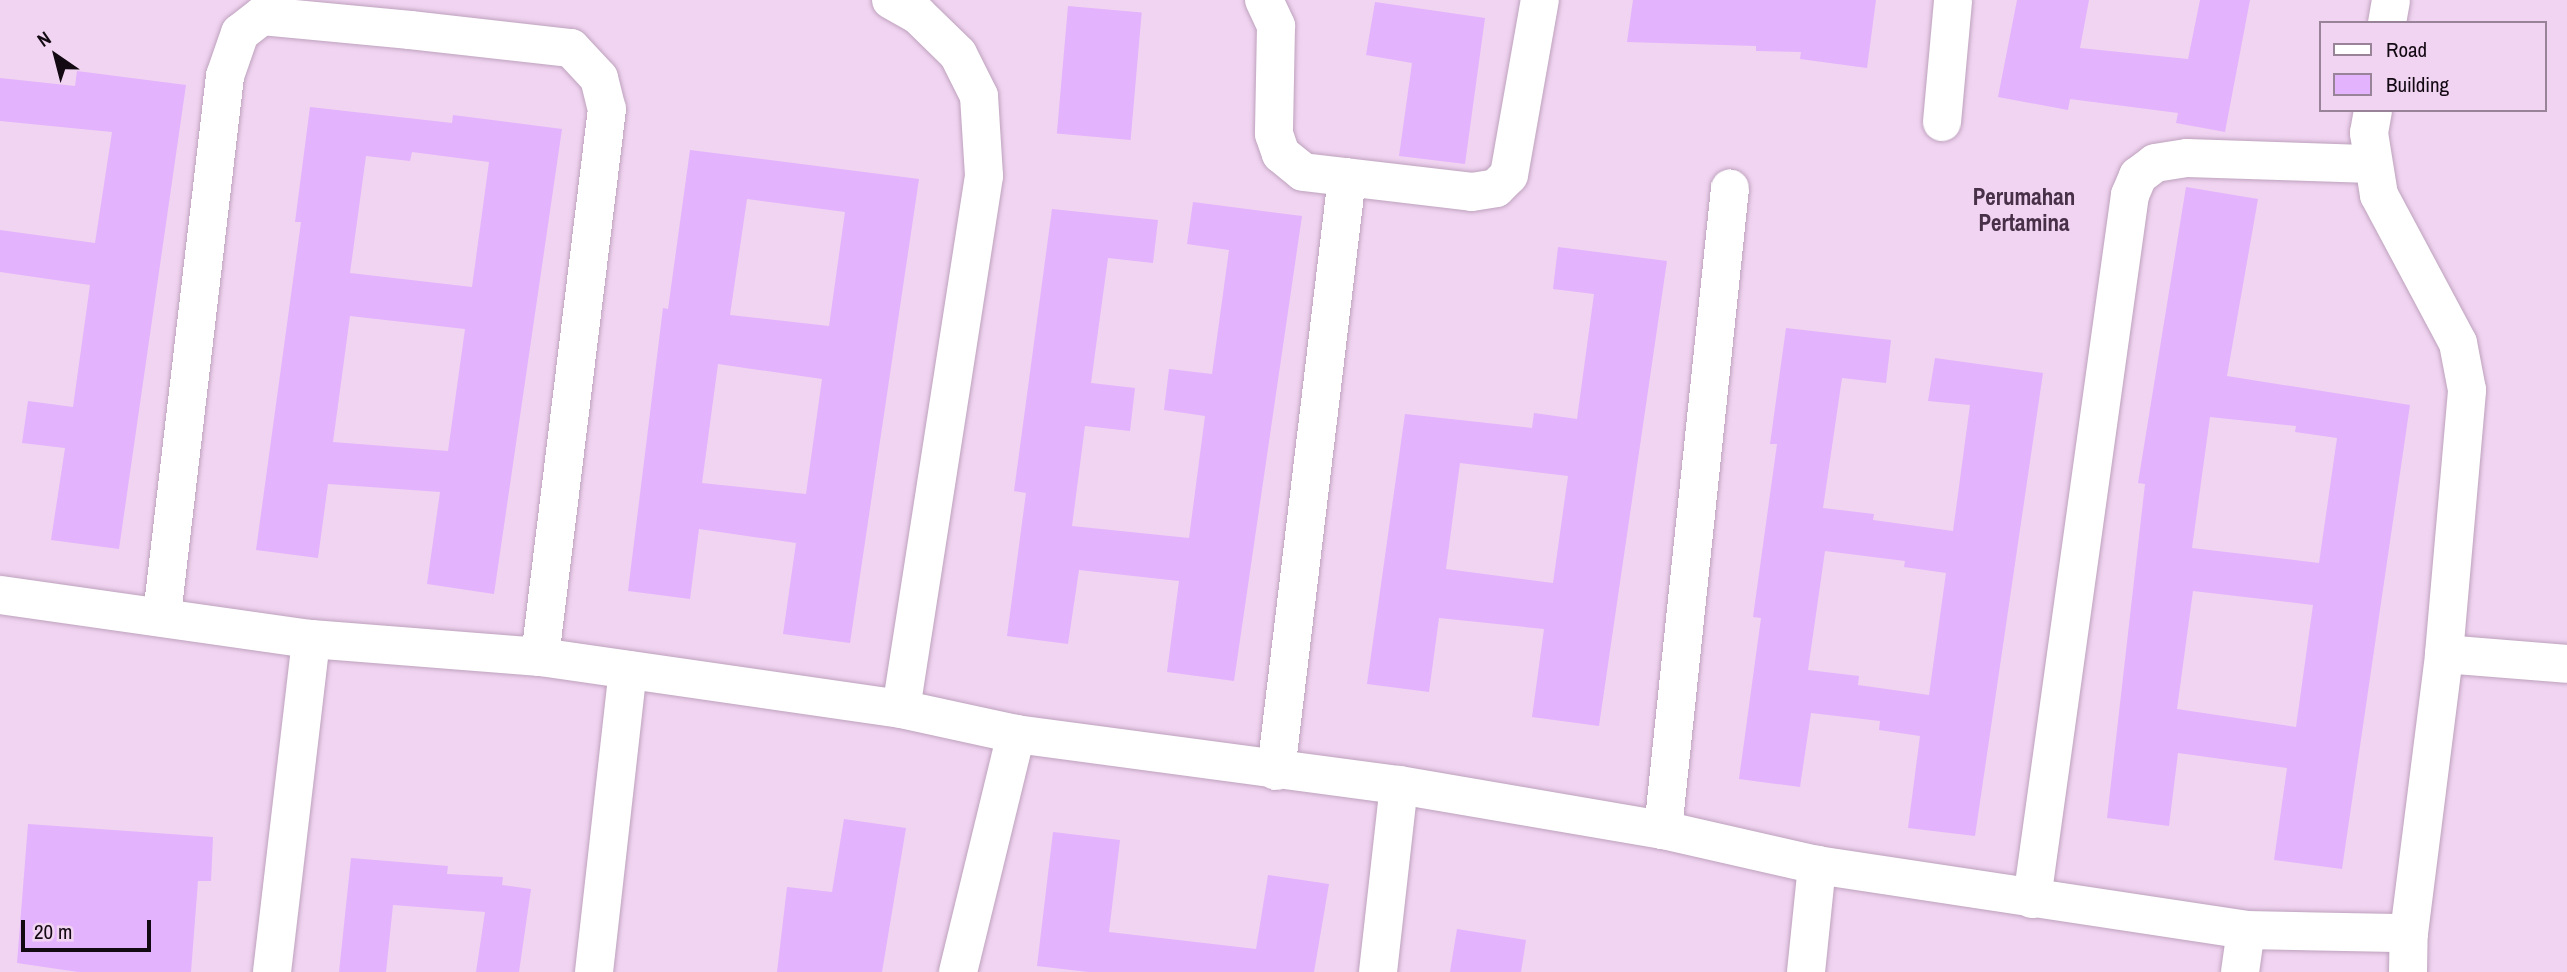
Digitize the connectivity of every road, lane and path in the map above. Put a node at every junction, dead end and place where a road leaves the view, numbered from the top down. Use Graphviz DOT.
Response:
graph roads {
  1 [pos="891,0"];
  2 [pos="1264,0"];
  3 [pos="1541,0"];
  4 [pos="1953,0"];
  5 [pos="2391,0"];
  6 [pos="412,15"];
  7 [pos="2387,21"];
  8 [pos="2373,112"];
  9 [pos="1942,122"];
  10 [pos="2372,164"];
  11 [pos="1347,177"];
  12 [pos="1730,188"];
  13 [pos="1,602"];
  14 [pos="162,615"];
  15 [pos="311,639"];
  16 [pos="2444,654"];
  17 [pos="540,657"];
  18 [pos="2567,664"];
  19 [pos="628,670"];
  20 [pos="901,709"];
  21 [pos="1016,734"];
  22 [pos="1276,771"];
  23 [pos="1399,785"];
  24 [pos="1663,830"];
  25 [pos="1816,865"];
  26 [pos="2032,899"];
  27 [pos="2246,930"];
  28 [pos="2409,933"];
  29 [pos="272,972"];
  30 [pos="594,972"];
  31 [pos="958,972"];
  32 [pos="1378,972"];
  33 [pos="1806,972"];
  34 [pos="2240,972"];
  35 [pos="2408,972"];
  1 -- 20 [label="street"];
  2 -- 11 [label="street"];
  3 -- 11 [label="street"];
  4 -- 9 [label="street"];
  5 -- 7 [label="street"];
  6 -- 14 [label="street"];
  6 -- 17 [label="street"];
  8 -- 10 [label="street"];
  10 -- 16 [label="street"];
  10 -- 26 [label="street"];
  11 -- 22 [label="street"];
  12 -- 24 [label="street"];
  13 -- 14 [label="street"];
  14 -- 15 [label="street"];
  15 -- 17 [label="street"];
  15 -- 29 [label="street"];
  16 -- 18 [label="street"];
  16 -- 28 [label="street"];
  17 -- 19 [label="street"];
  19 -- 20 [label="street"];
  19 -- 30 [label="street"];
  20 -- 21 [label="street"];
  21 -- 22 [label="street"];
  21 -- 31 [label="street"];
  22 -- 23 [label="street"];
  23 -- 24 [label="street"];
  23 -- 32 [label="street"];
  24 -- 25 [label="street"];
  25 -- 26 [label="street"];
  25 -- 33 [label="street"];
  26 -- 27 [label="street"];
  27 -- 28 [label="street"];
  27 -- 34 [label="street"];
  28 -- 35 [label="street"];
}
